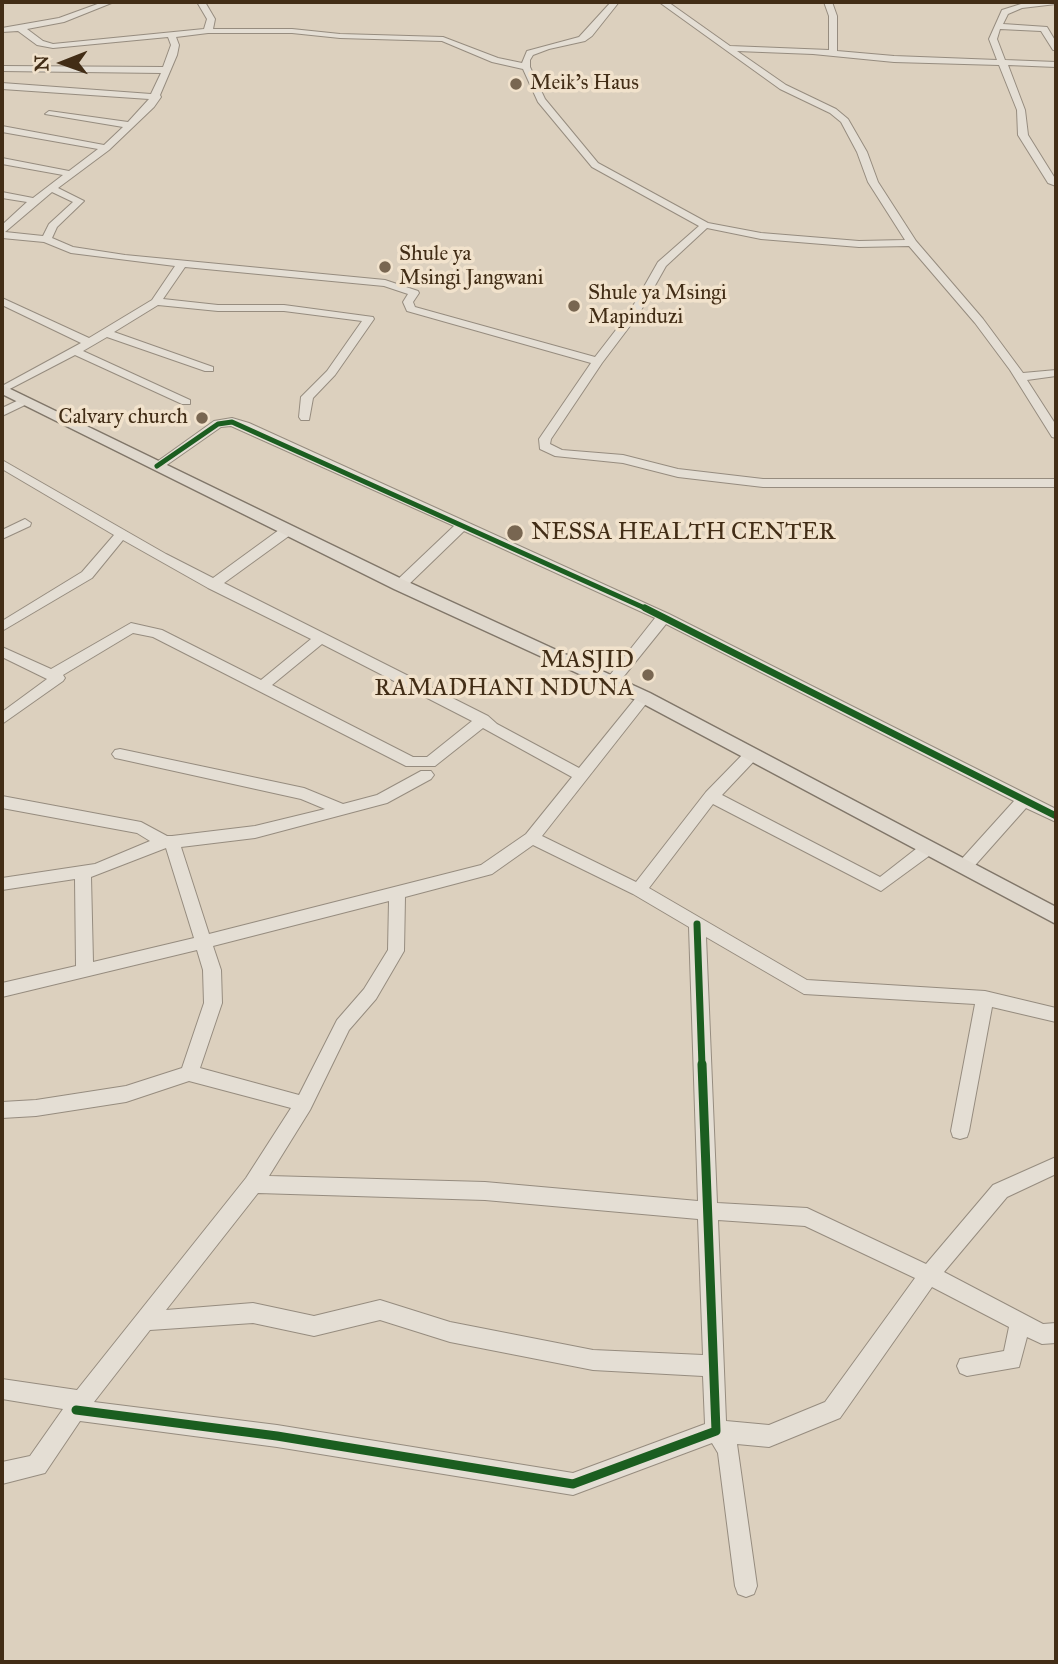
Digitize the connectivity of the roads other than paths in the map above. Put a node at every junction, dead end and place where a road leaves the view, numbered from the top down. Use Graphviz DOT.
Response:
graph roads {
  1 [pos="110,2"];
  2 [pos="201,2"];
  3 [pos="615,2"];
  4 [pos="663,2"];
  5 [pos="828,2"];
  6 [pos="1056,2"];
  7 [pos="97,3"];
  8 [pos="998,26"];
  9 [pos="20,28"];
  10 [pos="2,30"];
  11 [pos="208,31"];
  12 [pos="171,36"];
  13 [pos="727,48"];
  14 [pos="1056,48"];
  15 [pos="832,52"];
  16 [pos="1001,62"];
  17 [pos="1056,64"];
  18 [pos="526,67"];
  19 [pos="2,68"];
  20 [pos="166,70"];
  21 [pos="2,86"];
  22 [pos="157,97"];
  23 [pos="49,114"];
  24 [pos="132,125"];
  25 [pos="2,129"];
  26 [pos="106,148"];
  27 [pos="2,161"];
  28 [pos="71,174"];
  29 [pos="1056,183"];
  30 [pos="51,188"];
  31 [pos="2,195"];
  32 [pos="35,201"];
  33 [pos="705,225"];
  34 [pos="2,233"];
  35 [pos="46,239"];
  36 [pos="912,243"];
  37 [pos="181,265"];
  38 [pos="156,302"];
  39 [pos="5,305"];
  40 [pos="107,333"];
  41 [pos="88,342"];
  42 [pos="75,351"];
  43 [pos="598,361"];
  44 [pos="209,369"];
  45 [pos="1056,373"];
  46 [pos="1020,377"];
  47 [pos="2,390"];
  48 [pos="23,402"];
  49 [pos="186,402"];
  50 [pos="2,413"];
  51 [pos="305,417"];
  52 [pos="1056,434"];
  53 [pos="2,464"];
  54 [pos="157,466"];
  55 [pos="1056,483"];
  56 [pos="24,523"];
  57 [pos="463,524"];
  58 [pos="288,530"];
  59 [pos="121,534"];
  60 [pos="2,535"];
  61 [pos="213,585"];
  62 [pos="400,585"];
  63 [pos="664,617"];
  64 [pos="2,627"];
  65 [pos="320,639"];
  66 [pos="2,652"];
  67 [pos="58,678"];
  68 [pos="611,683"];
  69 [pos="261,687"];
  70 [pos="644,697"];
  71 [pos="2,719"];
  72 [pos="483,720"];
  73 [pos="120,754"];
  74 [pos="752,754"];
  75 [pos="426,775"];
  76 [pos="582,776"];
  77 [pos="711,796"];
  78 [pos="1024,800"];
  79 [pos="2,803"];
  80 [pos="339,809"];
  81 [pos="1056,816"];
  82 [pos="532,838"];
  83 [pos="168,842"];
  84 [pos="928,849"];
  85 [pos="964,867"];
  86 [pos="83,872"];
  87 [pos="2,884"];
  88 [pos="639,890"];
  89 [pos="397,892"];
  90 [pos="1056,916"];
  91 [pos="697,924"];
  92 [pos="204,941"];
  93 [pos="85,970"];
  94 [pos="2,989"];
  95 [pos="985,998"];
  96 [pos="1056,1015"];
  97 [pos="188,1073"];
  98 [pos="304,1104"];
  99 [pos="2,1110"];
  100 [pos="960,1131"];
  101 [pos="1056,1165"];
  102 [pos="253,1184"];
  103 [pos="707,1211"];
  104 [pos="929,1275"];
  105 [pos="144,1321"];
  106 [pos="1020,1322"];
  107 [pos="1056,1333"];
  108 [pos="714,1366"];
  109 [pos="967,1366"];
  110 [pos="2,1389"];
  111 [pos="78,1406"];
  112 [pos="716,1431"];
  113 [pos="2,1473"];
  114 [pos="746,1586"];
  1 -- 7 [label="street"];
  2 -- 11 [label="street"];
  3 -- 18 [label="street"];
  4 -- 13 [label="street"];
  5 -- 15 [label="street"];
  6 -- 8 [label="street"];
  7 -- 9 [label="street"];
  8 -- 14 [label="street"];
  8 -- 16 [label="street"];
  9 -- 10 [label="street"];
  9 -- 12 [label="street"];
  11 -- 12 [label="street"];
  11 -- 18 [label="street"];
  12 -- 20 [label="street"];
  13 -- 15 [label="street"];
  13 -- 36 [label="street"];
  15 -- 16 [label="street"];
  16 -- 17 [label="street"];
  16 -- 29 [label="street"];
  18 -- 33 [label="street"];
  19 -- 20 [label="street"];
  20 -- 22 [label="street"];
  21 -- 22 [label="street"];
  22 -- 24 [label="street"];
  23 -- 24 [label="street"];
  24 -- 26 [label="street"];
  25 -- 26 [label="street"];
  26 -- 28 [label="street"];
  27 -- 28 [label="street"];
  28 -- 30 [label="street"];
  30 -- 32 [label="street"];
  30 -- 35 [label="street"];
  31 -- 32 [label="street"];
  32 -- 34 [label="street"];
  33 -- 36 [label="street"];
  33 -- 43 [label="street"];
  34 -- 35 [label="street"];
  35 -- 37 [label="street"];
  36 -- 46 [label="street"];
  37 -- 38 [label="street"];
  37 -- 43 [label="street"];
  38 -- 40 [label="street"];
  38 -- 51 [label="street"];
  39 -- 41 [label="street"];
  40 -- 41 [label="street"];
  40 -- 44 [label="street"];
  41 -- 42 [label="street"];
  42 -- 47 [label="street"];
  42 -- 49 [label="street"];
  43 -- 55 [label="street"];
  45 -- 46 [label="street"];
  46 -- 52 [label="street"];
  47 -- 48 [label="main road"];
  48 -- 50 [label="street"];
  48 -- 54 [label="main road"];
  53 -- 59 [label="street"];
  54 -- 57 [label="street"];
  54 -- 58 [label="main road"];
  56 -- 60 [label="street"];
  57 -- 62 [label="street"];
  57 -- 63 [label="street"];
  58 -- 61 [label="street"];
  58 -- 62 [label="main road"];
  59 -- 61 [label="street"];
  59 -- 64 [label="street"];
  61 -- 65 [label="street"];
  62 -- 68 [label="main road"];
  63 -- 68 [label="street"];
  63 -- 78 [label="street"];
  65 -- 69 [label="street"];
  65 -- 72 [label="street"];
  66 -- 67 [label="street"];
  67 -- 69 [label="street"];
  67 -- 71 [label="street"];
  68 -- 70 [label="main road"];
  69 -- 72 [label="street"];
  70 -- 74 [label="main road"];
  70 -- 76 [label="street"];
  72 -- 76 [label="street"];
  73 -- 80 [label="street"];
  74 -- 77 [label="street"];
  74 -- 84 [label="main road"];
  75 -- 80 [label="street"];
  76 -- 82 [label="street"];
  77 -- 84 [label="street"];
  77 -- 88 [label="street"];
  78 -- 81 [label="street"];
  78 -- 85 [label="street"];
  79 -- 83 [label="street"];
  80 -- 83 [label="street"];
  82 -- 88 [label="street"];
  82 -- 89 [label="street"];
  83 -- 86 [label="street"];
  83 -- 92 [label="street"];
  84 -- 85 [label="main road"];
  85 -- 90 [label="main road"];
  86 -- 87 [label="street"];
  86 -- 93 [label="street"];
  88 -- 91 [label="street"];
  89 -- 92 [label="street"];
  89 -- 98 [label="street"];
  91 -- 95 [label="street"];
  91 -- 103 [label="street"];
  92 -- 93 [label="street"];
  92 -- 97 [label="street"];
  93 -- 94 [label="street"];
  95 -- 96 [label="street"];
  95 -- 100 [label="street"];
  97 -- 98 [label="street"];
  97 -- 99 [label="street"];
  98 -- 102 [label="street"];
  101 -- 104 [label="street"];
  102 -- 103 [label="street"];
  102 -- 105 [label="street"];
  103 -- 104 [label="street"];
  103 -- 108 [label="street"];
  104 -- 106 [label="street"];
  104 -- 112 [label="street"];
  105 -- 108 [label="street"];
  105 -- 111 [label="street"];
  106 -- 107 [label="street"];
  106 -- 109 [label="street"];
  108 -- 112 [label="street"];
  110 -- 111 [label="street"];
  111 -- 112 [label="street"];
  111 -- 113 [label="street"];
  112 -- 114 [label="street"];
}
